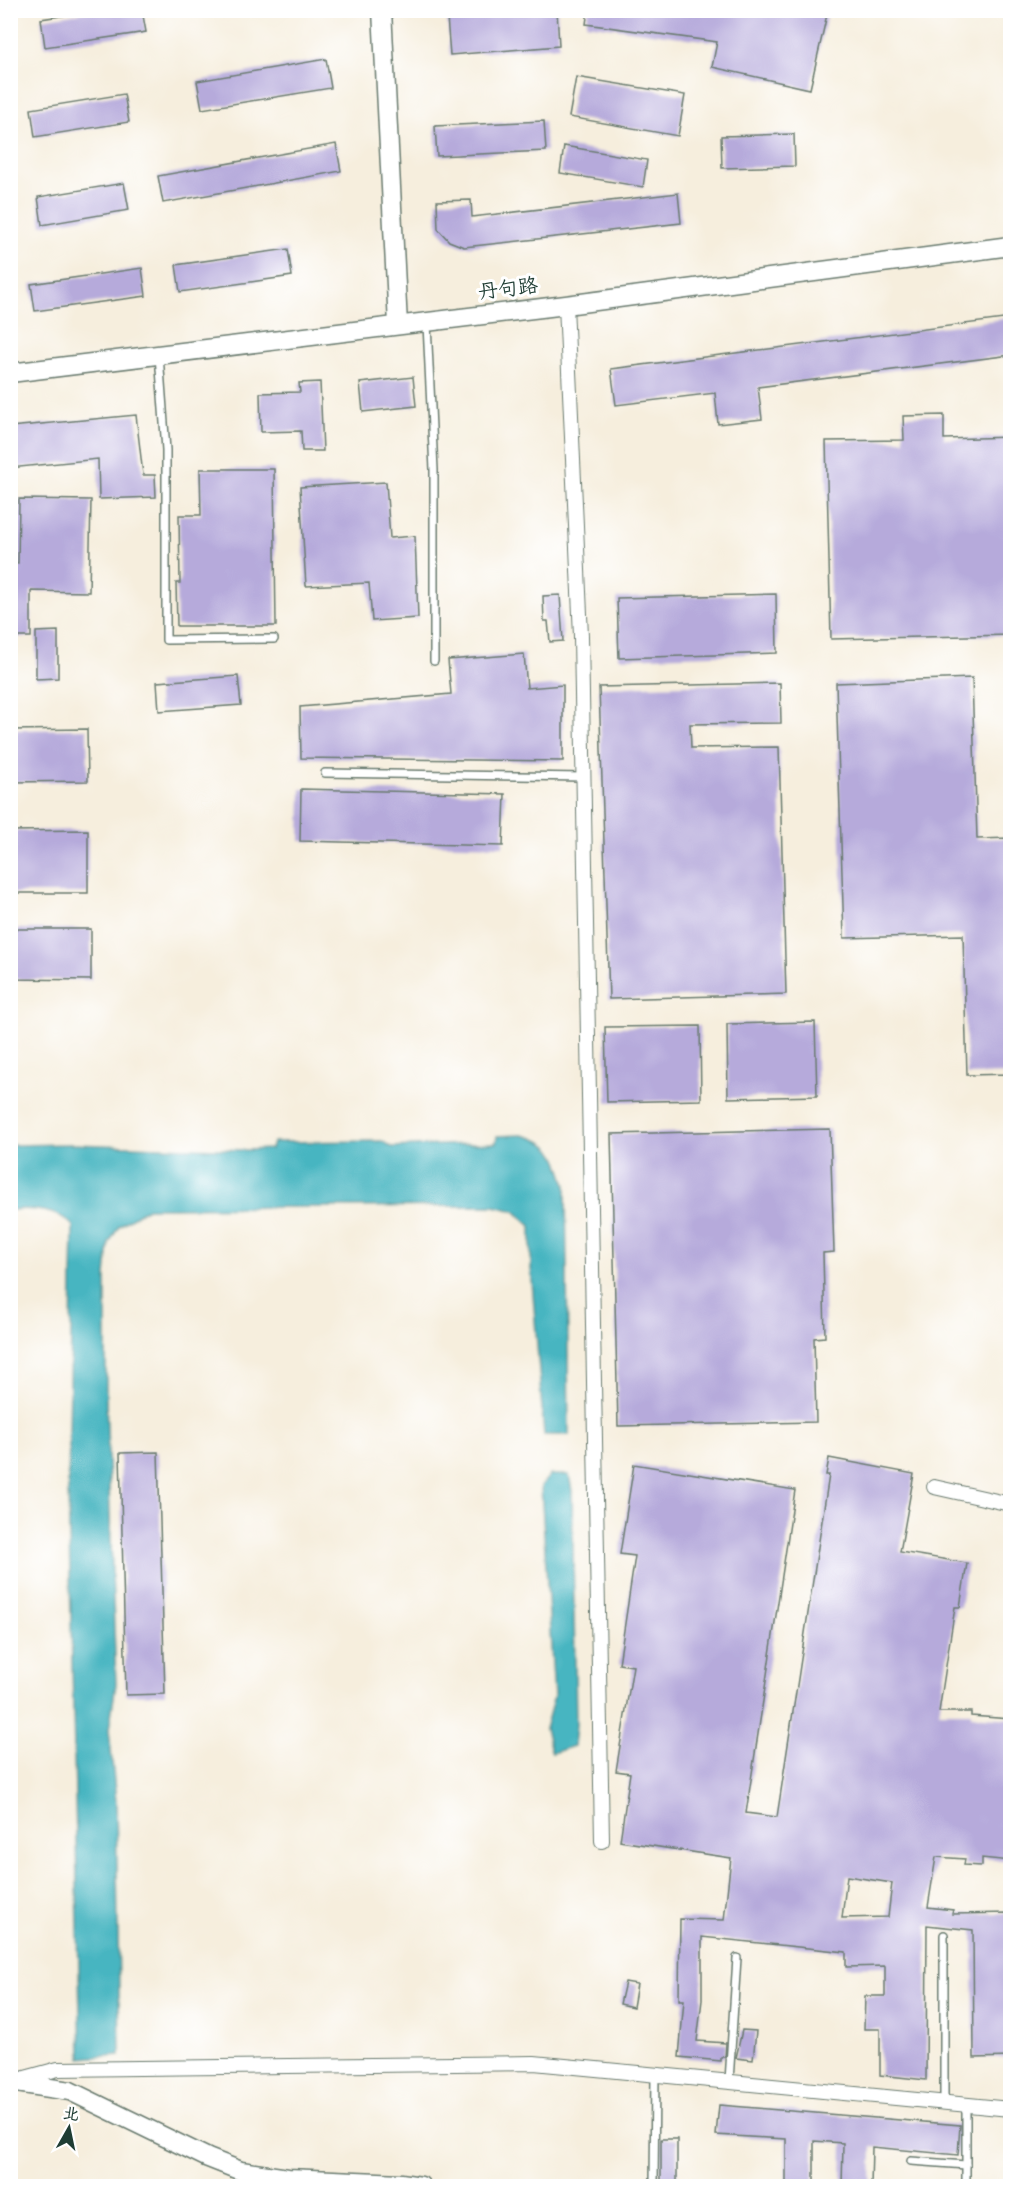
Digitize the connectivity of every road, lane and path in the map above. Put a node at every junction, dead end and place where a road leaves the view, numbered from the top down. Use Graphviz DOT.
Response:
graph roads {
  1 [pos="382,10"];
  2 [pos="1011,246"];
  3 [pos="566,305"];
  4 [pos="427,321"];
  5 [pos="398,325"];
  6 [pos="159,355"];
  7 [pos="10,373"];
  8 [pos="274,639"];
  9 [pos="434,661"];
  10 [pos="326,773"];
  11 [pos="584,777"];
  12 [pos="934,1487"];
  13 [pos="1011,1504"];
  14 [pos="602,1840"];
  15 [pos="945,1935"];
  16 [pos="737,1958"];
  17 [pos="655,2074"];
  18 [pos="729,2081"];
  19 [pos="10,2082"];
  20 [pos="944,2103"];
  21 [pos="966,2105"];
  22 [pos="1011,2109"];
  23 [pos="910,2161"];
  24 [pos="966,2165"];
  25 [pos="421,2187"];
  26 [pos="654,2187"];
  27 [pos="966,2187"];
  1 -- 5 [label="street"];
  2 -- 3 [label="street, 丹句路"];
  3 -- 4 [label="street, 丹句路"];
  3 -- 11 [label="street"];
  4 -- 5 [label="street, 丹句路"];
  4 -- 9 [label="lane"];
  5 -- 6 [label="street, 丹句路"];
  6 -- 7 [label="street, 丹句路"];
  6 -- 8 [label="lane"];
  10 -- 11 [label="lane"];
  11 -- 14 [label="street"];
  12 -- 13 [label="street"];
  15 -- 20 [label="lane"];
  16 -- 18 [label="lane"];
  17 -- 18 [label="street"];
  17 -- 19 [label="street"];
  17 -- 26 [label="lane"];
  18 -- 20 [label="street"];
  19 -- 25 [label="street"];
  20 -- 21 [label="street"];
  21 -- 22 [label="street"];
  21 -- 24 [label="lane"];
  23 -- 24 [label="lane"];
  24 -- 27 [label="lane"];
}
